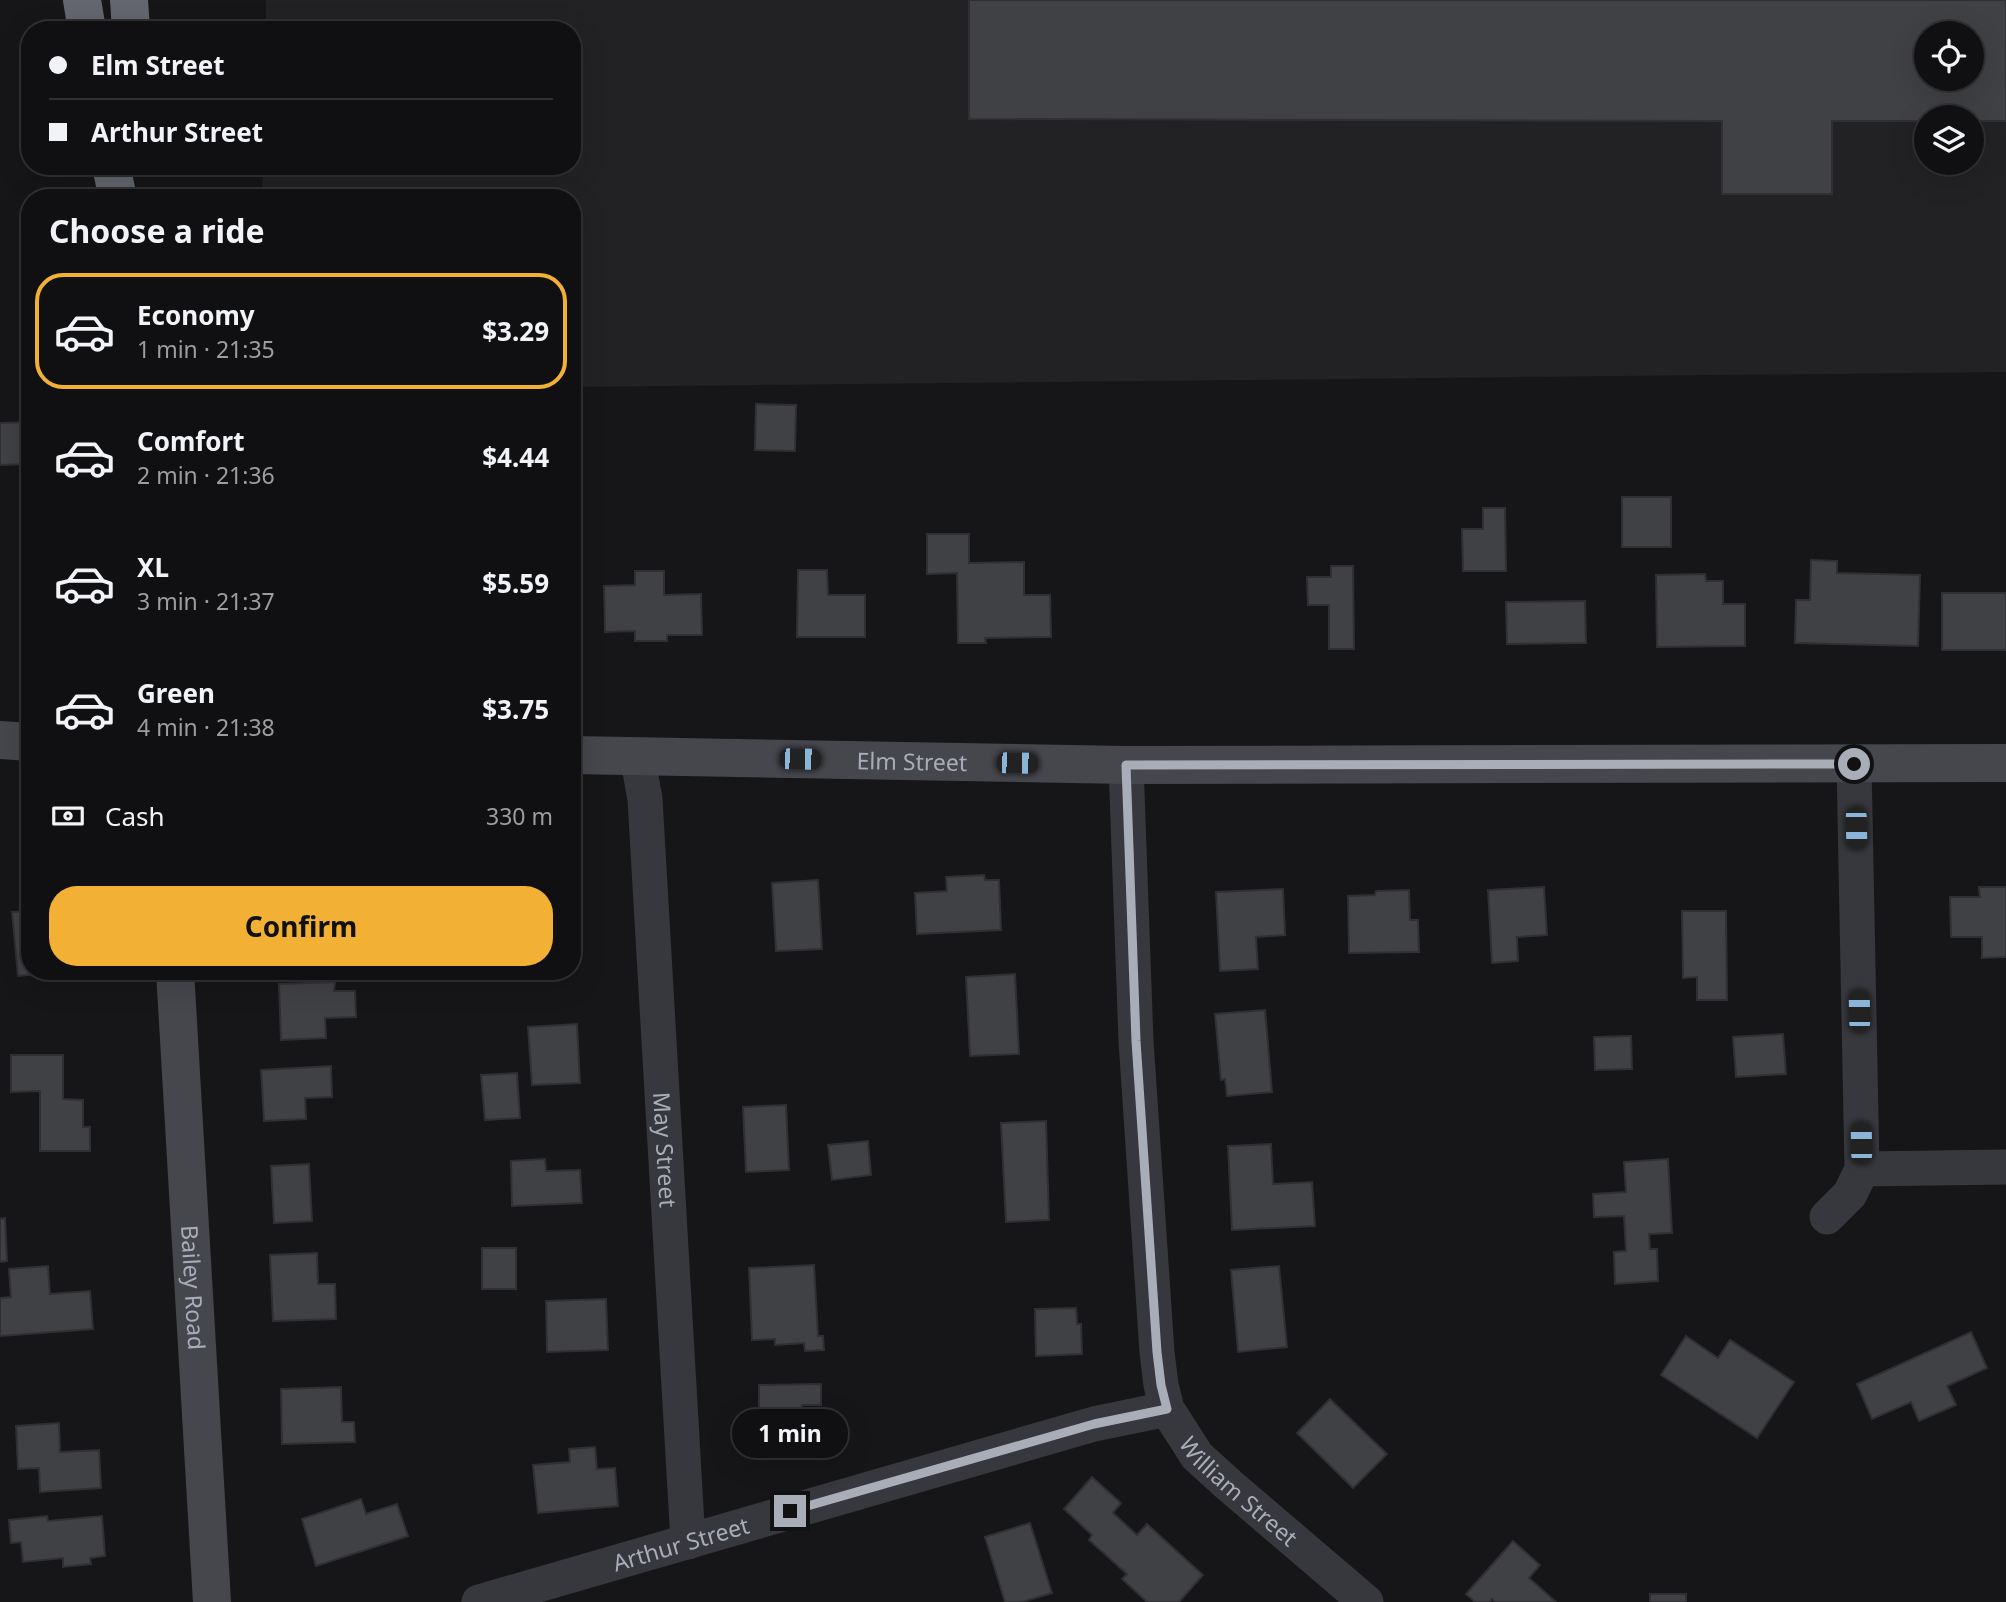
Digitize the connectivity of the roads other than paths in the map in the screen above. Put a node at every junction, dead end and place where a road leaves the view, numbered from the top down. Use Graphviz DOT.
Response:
graph roads {
  1 [pos="82,0"];
  2 [pos="129,0"];
  3 [pos="86,21"];
  4 [pos="130,21"];
  5 [pos="0,740"];
  6 [pos="21,741"];
  7 [pos="581,755"];
  8 [pos="637,755"];
  9 [pos="2006,763"];
  10 [pos="1854,764"];
  11 [pos="1126,765"];
  12 [pos="176,980"];
  13 [pos="2006,1167"];
  14 [pos="1862,1169"];
  15 [pos="1827,1217"];
  16 [pos="1167,1409"];
  17 [pos="688,1542"];
  18 [pos="212,1602"];
  19 [pos="480,1602"];
  20 [pos="1366,1602"];
  1 -- 3 [label="highway"];
  2 -- 4 [label="highway"];
  5 -- 6 [label="street"];
  7 -- 8 [label="street, Elm Street"];
  8 -- 11 [label="street, Elm Street"];
  8 -- 17 [label="street, May Street"];
  9 -- 10 [label="street, Elm Street"];
  10 -- 11 [label="street, Elm Street"];
  10 -- 14 [label="street"];
  11 -- 16 [label="street, William Street"];
  12 -- 18 [label="street, Bailey Road"];
  13 -- 14 [label="street"];
  14 -- 15 [label="street"];
  16 -- 17 [label="street, Arthur Street"];
  16 -- 20 [label="street, William Street"];
  17 -- 19 [label="street, Arthur Street"];
}
